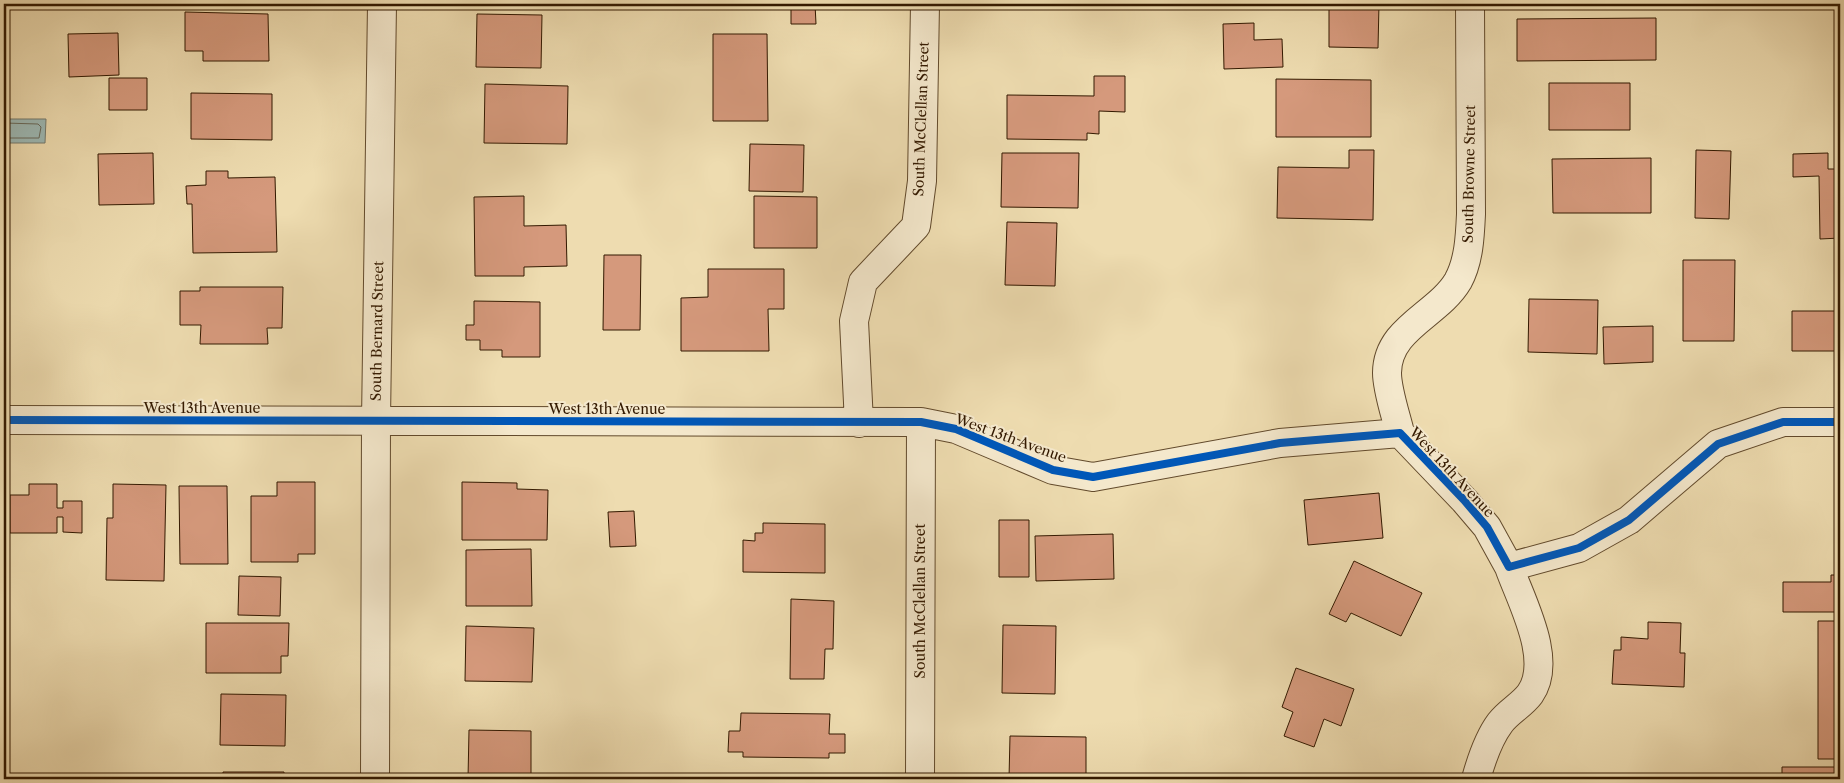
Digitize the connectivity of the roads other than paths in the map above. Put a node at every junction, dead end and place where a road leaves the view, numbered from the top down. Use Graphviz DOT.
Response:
graph roads {
  1 [pos="382,4"];
  2 [pos="925,4"];
  3 [pos="1470,4"];
  4 [pos="4,420"];
  5 [pos="376,420"];
  6 [pos="921,422"];
  7 [pos="1840,422"];
  8 [pos="859,423"];
  9 [pos="1400,433"];
  10 [pos="1509,567"];
  11 [pos="376,779"];
  12 [pos="920,779"];
  13 [pos="1476,779"];
  1 -- 5 [label="street, South Bernard Street"];
  2 -- 8 [label="street, South McClellan Street"];
  3 -- 9 [label="street, South Browne Street"];
  4 -- 5 [label="street, West 13th Avenue"];
  5 -- 8 [label="street, West 13th Avenue"];
  5 -- 11 [label="street, South Bernard Street"];
  6 -- 8 [label="street, West 13th Avenue"];
  6 -- 9 [label="street, West 13th Avenue"];
  6 -- 12 [label="street, South McClellan Street"];
  7 -- 10 [label="street"];
  9 -- 10 [label="street, West 13th Avenue"];
  10 -- 13 [label="street"];
}
